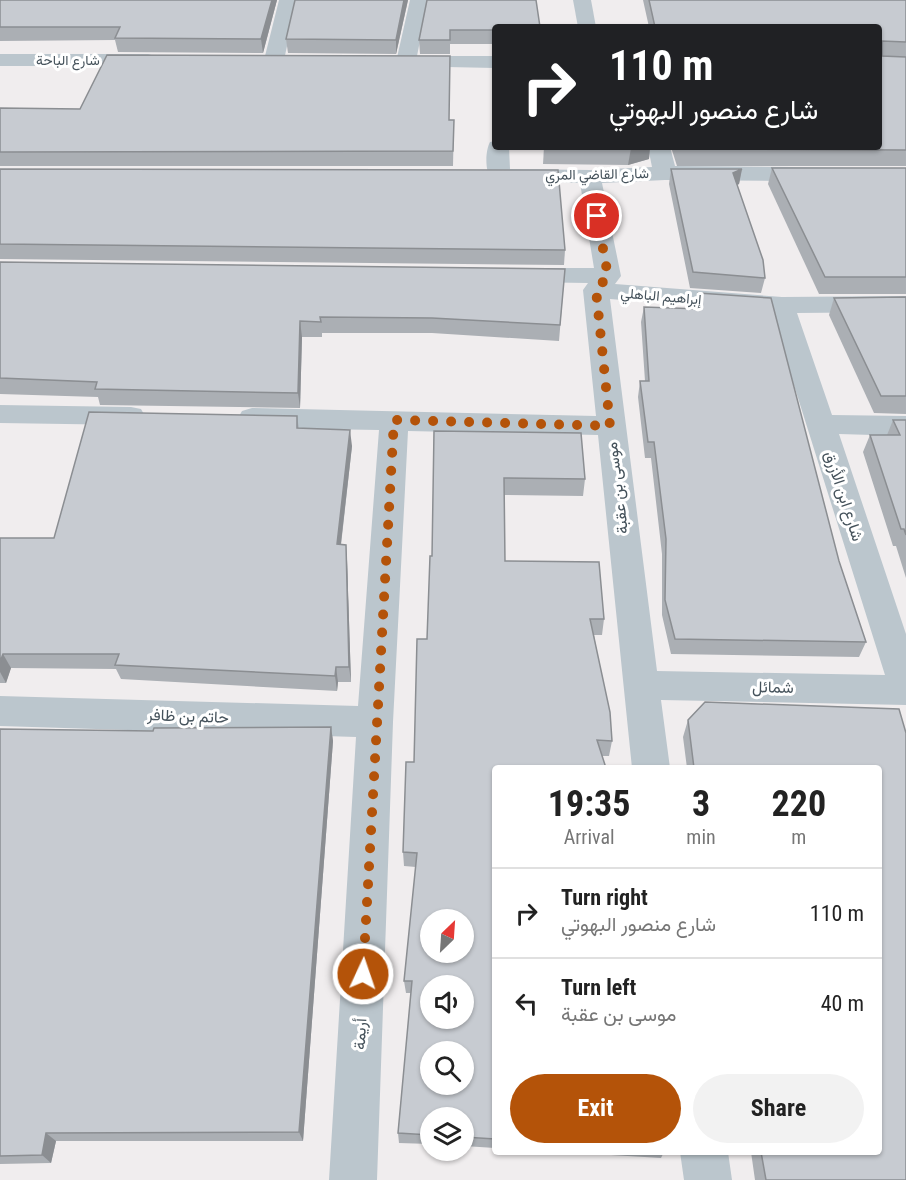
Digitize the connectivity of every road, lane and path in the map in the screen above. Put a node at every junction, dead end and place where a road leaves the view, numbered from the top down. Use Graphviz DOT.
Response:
graph roads {
  1 [pos="288,0"];
  2 [pos="418,0"];
  3 [pos="582,0"];
  4 [pos="586,24"];
  5 [pos="0,60"];
  6 [pos="167,60"];
  7 [pos="250,60"];
  8 [pos="274,60"];
  9 [pos="296,60"];
  10 [pos="384,61"];
  11 [pos="406,62"];
  12 [pos="492,62"];
  13 [pos="498,150"];
  14 [pos="660,150"];
  15 [pos="665,173"];
  16 [pos="475,174"];
  17 [pos="499,174"];
  18 [pos="906,175"];
  19 [pos="590,177"];
  20 [pos="501,275"];
  21 [pos="602,283"];
  22 [pos="906,304"];
  23 [pos="782,306"];
  24 [pos="0,414"];
  25 [pos="155,416"];
  26 [pos="227,418"];
  27 [pos="394,420"];
  28 [pos="820,424"];
  29 [pos="610,426"];
  30 [pos="906,426"];
  31 [pos="640,685"];
  32 [pos="906,688"];
  33 [pos="0,711"];
  34 [pos="375,722"];
  35 [pos="651,765"];
  36 [pos="704,1155"];
  37 [pos="353,1180"];
  38 [pos="708,1180"];
  1 -- 8 [label="street"];
  2 -- 11 [label="street"];
  3 -- 4 [label="street"];
  5 -- 6 [label="street, شارع الباحة"];
  7 -- 8 [label="street"];
  8 -- 9 [label="street"];
  10 -- 11 [label="street"];
  11 -- 12 [label="street"];
  13 -- 17 [label="street"];
  14 -- 15 [label="street"];
  15 -- 18 [label="street, شارع القاضي المري"];
  15 -- 19 [label="street, شارع القاضي المري"];
  16 -- 17 [label="street, شارع القاضي المري"];
  17 -- 19 [label="street, شارع القاضي المري"];
  19 -- 21 [label="street, موسى بن عقبة"];
  20 -- 21 [label="street, إبراهيم الباهلي"];
  21 -- 23 [label="street, إبراهيم الباهلي"];
  21 -- 29 [label="street, موسى بن عقبة"];
  22 -- 23 [label="street, إبراهيم الباهلي"];
  23 -- 28 [label="street, شارع ابن الأزرق"];
  24 -- 25 [label="street"];
  26 -- 27 [label="street"];
  27 -- 29 [label="street"];
  27 -- 34 [label="street, أريمة"];
  28 -- 30 [label="street"];
  28 -- 32 [label="street, شارع ابن الأزرق"];
  29 -- 31 [label="street, موسى بن عقبة"];
  31 -- 32 [label="street, شمائل"];
  31 -- 35 [label="street, موسى بن عقبة"];
  33 -- 34 [label="street, حاتم بن ظافر"];
  34 -- 37 [label="street, أريمة"];
  36 -- 38 [label="street"];
}
